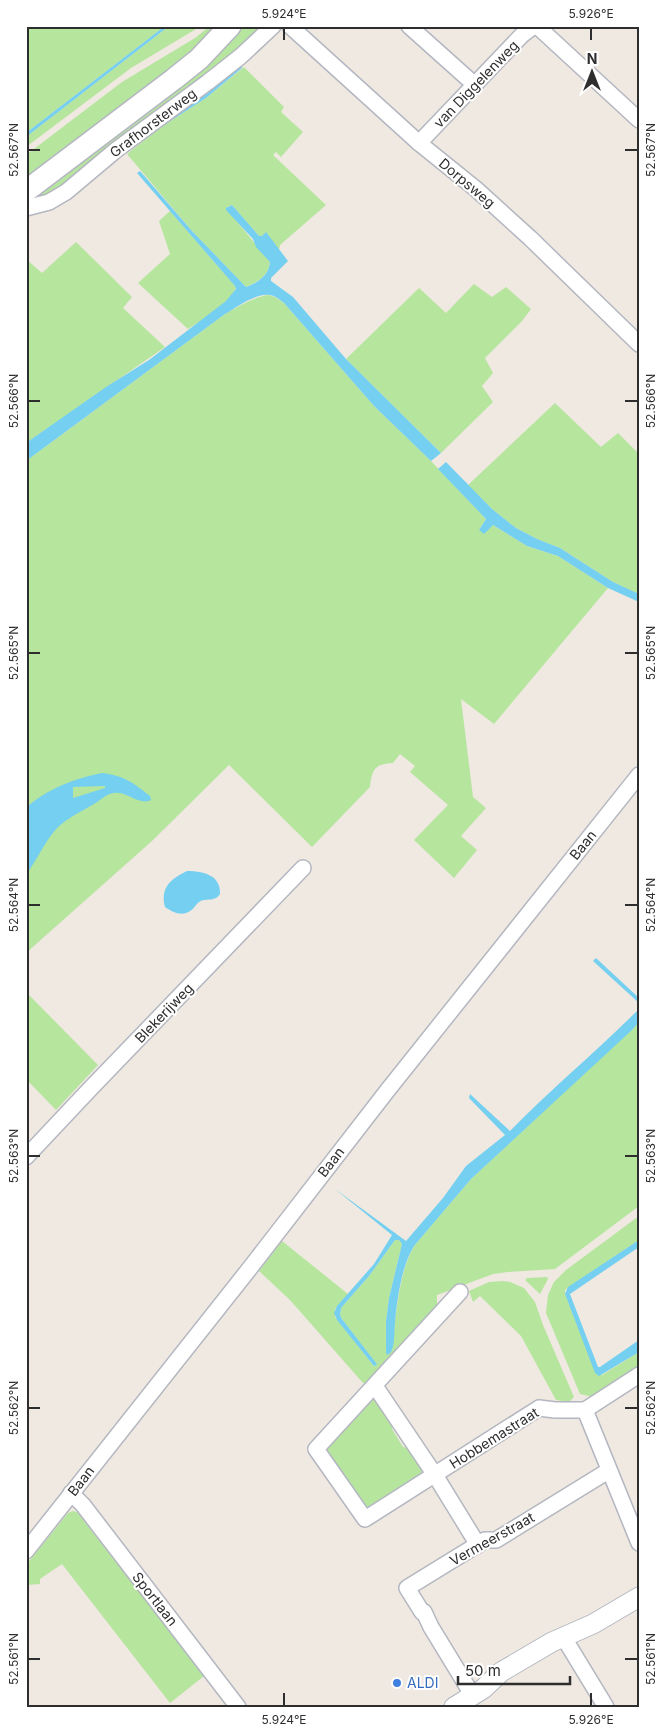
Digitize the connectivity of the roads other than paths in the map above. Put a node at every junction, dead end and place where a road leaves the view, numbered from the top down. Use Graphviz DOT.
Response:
graph roads {
  1 [pos="230,26"];
  2 [pos="273,26"];
  3 [pos="290,26"];
  4 [pos="409,26"];
  5 [pos="536,26"];
  6 [pos="475,84"];
  7 [pos="639,120"];
  8 [pos="419,143"];
  9 [pos="26,191"];
  10 [pos="26,208"];
  11 [pos="639,344"];
  12 [pos="639,776"];
  13 [pos="303,868"];
  14 [pos="26,1157"];
  15 [pos="460,1292"];
  16 [pos="639,1375"];
  17 [pos="375,1386"];
  18 [pos="584,1410"];
  19 [pos="608,1471"];
  20 [pos="435,1475"];
  21 [pos="71,1493"];
  22 [pos="639,1543"];
  23 [pos="478,1545"];
  24 [pos="26,1551"];
  25 [pos="639,1597"];
  26 [pos="564,1638"];
  27 [pos="469,1689"];
  28 [pos="238,1707"];
  29 [pos="454,1707"];
  30 [pos="606,1707"];
  1 -- 9 [label="main road, Grafhorsterweg"];
  2 -- 10 [label="street, Grafhorsterweg"];
  3 -- 8 [label="street, Dorpsweg"];
  4 -- 6 [label="street"];
  5 -- 6 [label="street, van Diggelenweg"];
  5 -- 7 [label="street"];
  6 -- 8 [label="street, van Diggelenweg"];
  8 -- 11 [label="street, Dorpsweg"];
  12 -- 21 [label="street, Baan"];
  13 -- 14 [label="street, Blekerijweg"];
  15 -- 17 [label="street, Hobbemastraat"];
  16 -- 18 [label="street"];
  17 -- 20 [label="street, Hobbemastraat"];
  17 -- 20 [label="street, Hobbemastraat"];
  18 -- 19 [label="street"];
  18 -- 20 [label="street, Hobbemastraat"];
  19 -- 22 [label="street"];
  19 -- 23 [label="street, Vermeerstraat"];
  20 -- 23 [label="street, Hobbemastraat"];
  21 -- 24 [label="street, Baan"];
  21 -- 28 [label="street, Sportlaan"];
  23 -- 27 [label="street, Vermeerstraat"];
  25 -- 26 [label="street"];
  26 -- 27 [label="street"];
  26 -- 30 [label="street"];
  27 -- 29 [label="street"];
}
